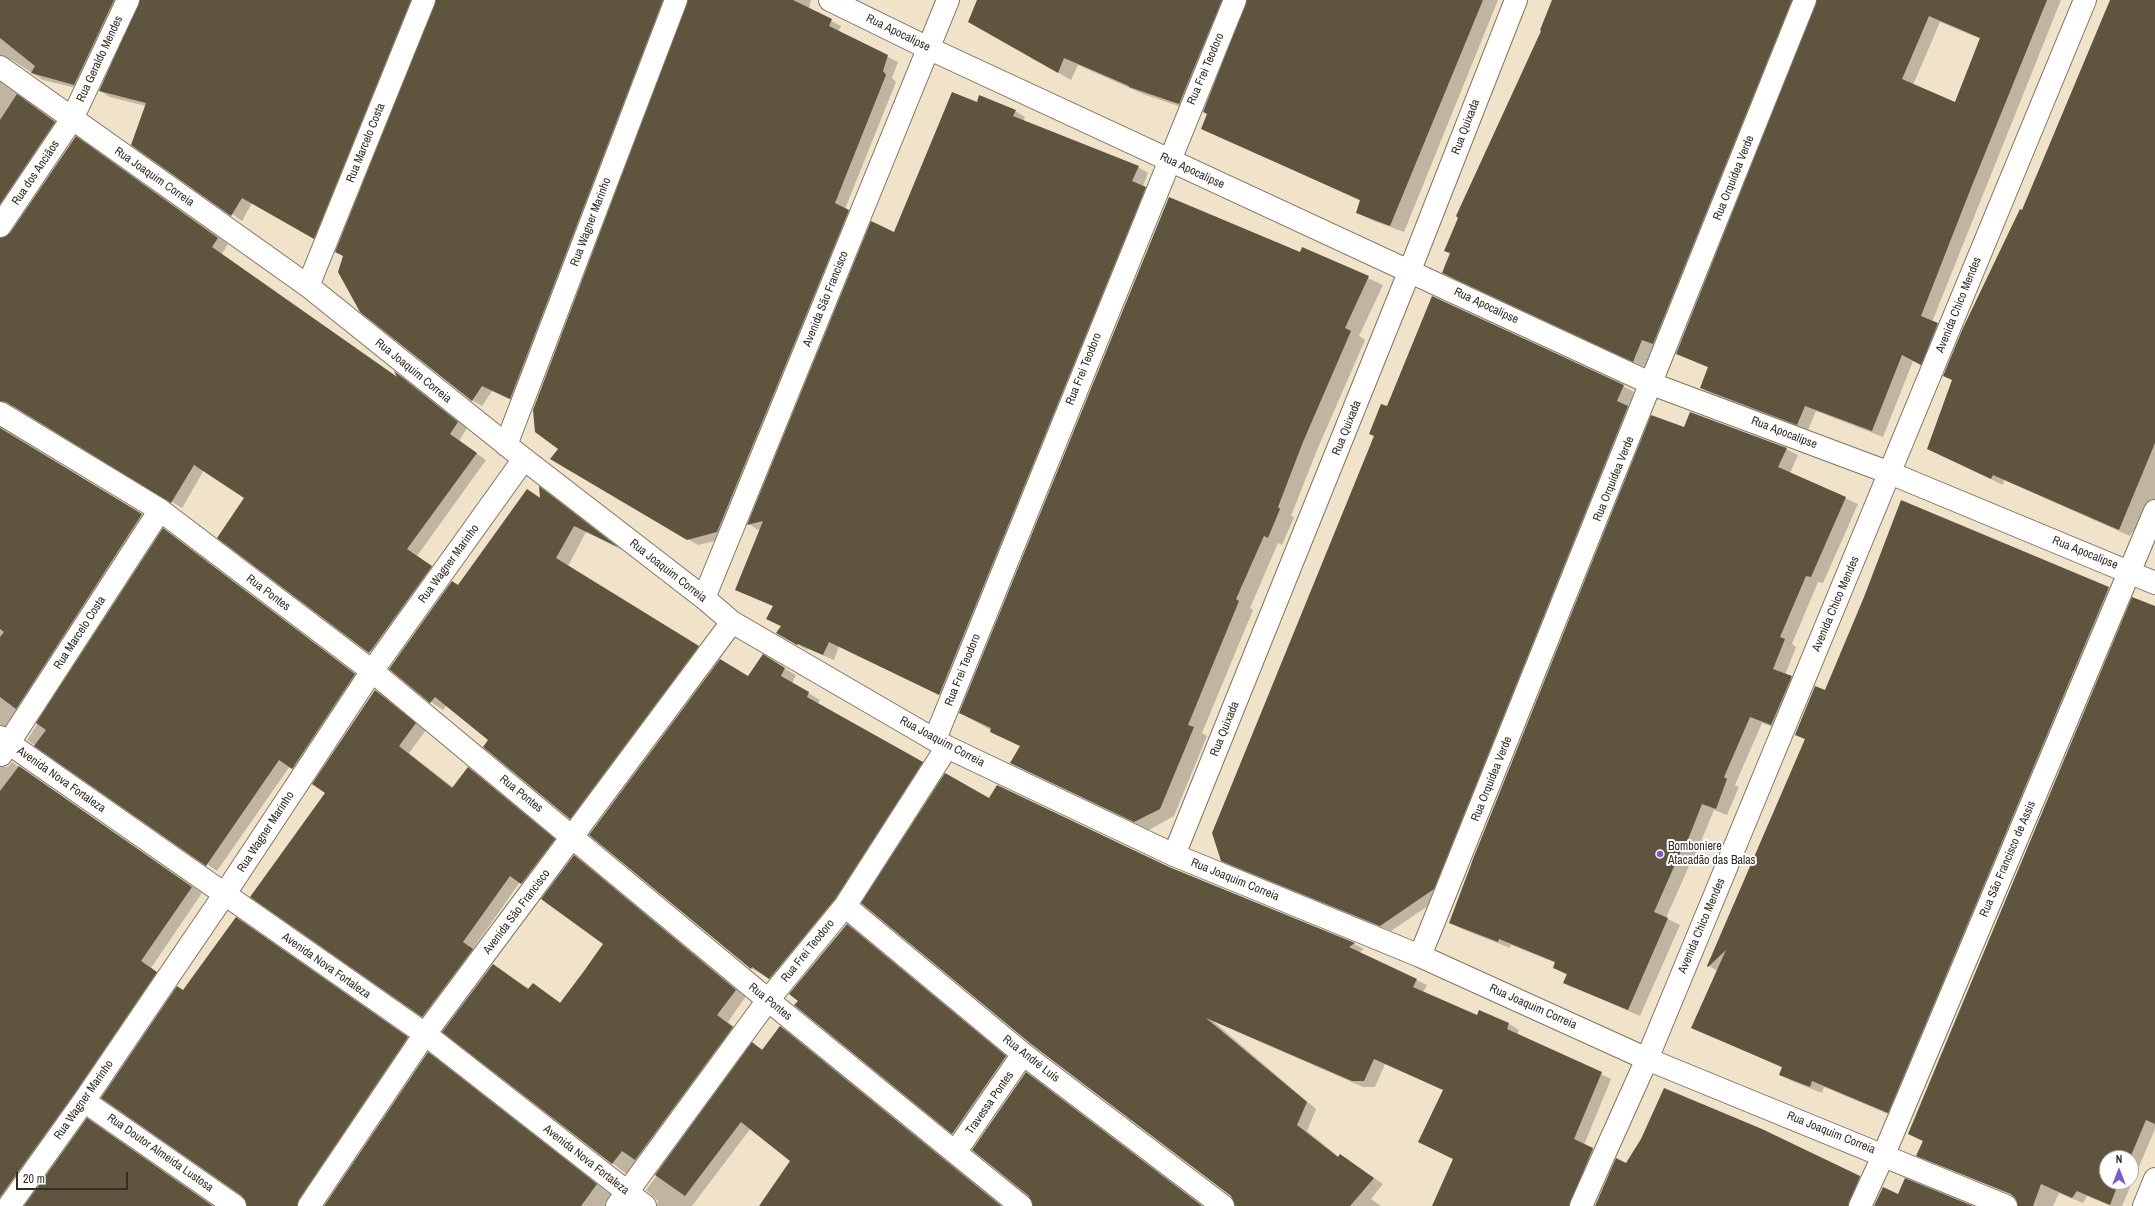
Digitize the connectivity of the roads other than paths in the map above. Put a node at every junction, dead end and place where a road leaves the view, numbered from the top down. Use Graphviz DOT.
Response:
graph roads {
  1 [pos="128,0"];
  2 [pos="424,0"];
  3 [pos="676,0"];
  4 [pos="830,0"];
  5 [pos="948,0"];
  6 [pos="1235,0"];
  7 [pos="1516,0"];
  8 [pos="1805,0"];
  9 [pos="2085,0"];
  10 [pos="928,48"];
  11 [pos="0,67"];
  12 [pos="72,119"];
  13 [pos="1169,160"];
  14 [pos="0,226"];
  15 [pos="1410,270"];
  16 [pos="308,286"];
  17 [pos="1652,384"];
  18 [pos="0,413"];
  19 [pos="506,445"];
  20 [pos="524,459"];
  21 [pos="1890,473"];
  22 [pos="160,510"];
  23 [pos="2155,511"];
  24 [pos="2129,572"];
  25 [pos="2155,583"];
  26 [pos="704,598"];
  27 [pos="732,622"];
  28 [pos="372,671"];
  29 [pos="941,743"];
  30 [pos="3,745"];
  31 [pos="573,837"];
  32 [pos="1174,855"];
  33 [pos="224,895"];
  34 [pos="845,906"];
  35 [pos="1420,956"];
  36 [pos="768,1000"];
  37 [pos="425,1034"];
  38 [pos="1023,1054"];
  39 [pos="1647,1059"];
  40 [pos="84,1101"];
  41 [pos="956,1151"];
  42 [pos="1884,1154"];
  43 [pos="2155,1179"];
  44 [pos="622,1199"];
  45 [pos="9,1206"];
  46 [pos="235,1206"];
  47 [pos="309,1206"];
  48 [pos="645,1206"];
  49 [pos="1021,1206"];
  50 [pos="1223,1206"];
  51 [pos="1581,1206"];
  52 [pos="1860,1206"];
  53 [pos="2006,1206"];
  54 [pos="2144,1206"];
  1 -- 12 [label="street, Rua Geraldo Mendes"];
  2 -- 16 [label="street, Rua Marcelo Costa"];
  3 -- 19 [label="street, Rua Wagner Marinho"];
  4 -- 10 [label="street, Rua Apocalipse"];
  5 -- 10 [label="street, Avenida São Francisco"];
  6 -- 13 [label="street, Rua Frei Teodoro"];
  7 -- 15 [label="street, Rua Quixada"];
  8 -- 17 [label="street, Rua Orquídea Verde"];
  9 -- 21 [label="street, Avenida Chico Mendes"];
  10 -- 13 [label="street, Rua Apocalipse"];
  10 -- 26 [label="street, Avenida São Francisco"];
  11 -- 12 [label="street, Rua Joaquim Correia"];
  12 -- 14 [label="street, Rua dos Anciãos"];
  12 -- 16 [label="street, Rua Joaquim Correia"];
  13 -- 15 [label="street, Rua Apocalipse"];
  13 -- 29 [label="street, Rua Frei Teodoro"];
  15 -- 17 [label="street, Rua Apocalipse"];
  15 -- 32 [label="street, Rua Quixada"];
  16 -- 19 [label="street, Rua Joaquim Correia"];
  17 -- 21 [label="street, Rua Apocalipse"];
  17 -- 35 [label="street, Rua Orquídea Verde"];
  18 -- 22 [label="street, Rua Pontes"];
  19 -- 20 [label="street, Rua Joaquim Correia"];
  20 -- 26 [label="street, Rua Joaquim Correia"];
  20 -- 28 [label="street, Rua Wagner Marinho"];
  21 -- 24 [label="street, Rua Apocalipse"];
  21 -- 39 [label="street, Avenida Chico Mendes"];
  22 -- 28 [label="street, Rua Pontes"];
  22 -- 30 [label="street, Rua Marcelo Costa"];
  23 -- 24 [label="street, Rua São Francisco de Assis"];
  24 -- 25 [label="street, Rua Apocalipse"];
  24 -- 42 [label="street, Rua São Francisco de Assis"];
  26 -- 27 [label="street, Rua Joaquim Correia"];
  27 -- 29 [label="street, Rua Joaquim Correia"];
  27 -- 31 [label="street, Avenida São Francisco"];
  28 -- 31 [label="street, Rua Pontes"];
  28 -- 33 [label="street, Rua Wagner Marinho"];
  29 -- 32 [label="street, Rua Joaquim Correia"];
  29 -- 34 [label="street, Rua Frei Teodoro"];
  30 -- 33 [label="street, Avenida Nova Fortaleza"];
  31 -- 36 [label="street, Rua Pontes"];
  31 -- 37 [label="street, Avenida São Francisco"];
  32 -- 35 [label="street, Rua Joaquim Correia"];
  33 -- 37 [label="street, Avenida Nova Fortaleza"];
  33 -- 40 [label="street, Rua Wagner Marinho"];
  34 -- 36 [label="street, Rua Frei Teodoro"];
  34 -- 38 [label="street, Rua André Luís"];
  35 -- 39 [label="street, Rua Joaquim Correia"];
  36 -- 41 [label="street, Rua Pontes"];
  36 -- 44 [label="street, Rua Frei Teodoro"];
  37 -- 44 [label="street, Avenida Nova Fortaleza"];
  37 -- 47 [label="street, Avenida São Francisco"];
  38 -- 41 [label="street, Travessa Pontes"];
  38 -- 50 [label="street, Rua André Luís"];
  39 -- 42 [label="street, Rua Joaquim Correia"];
  39 -- 51 [label="street, Avenida Chico Mendes"];
  40 -- 45 [label="street, Rua Wagner Marinho"];
  40 -- 46 [label="street, Rua Doutor Almeida Lustosa"];
  41 -- 49 [label="street, Rua Pontes"];
  42 -- 52 [label="street, Rua São Francisco de Assis"];
  42 -- 53 [label="street, Rua Joaquim Correia"];
  43 -- 54 [label="street"];
  44 -- 48 [label="street, Avenida Nova Fortaleza"];
}
